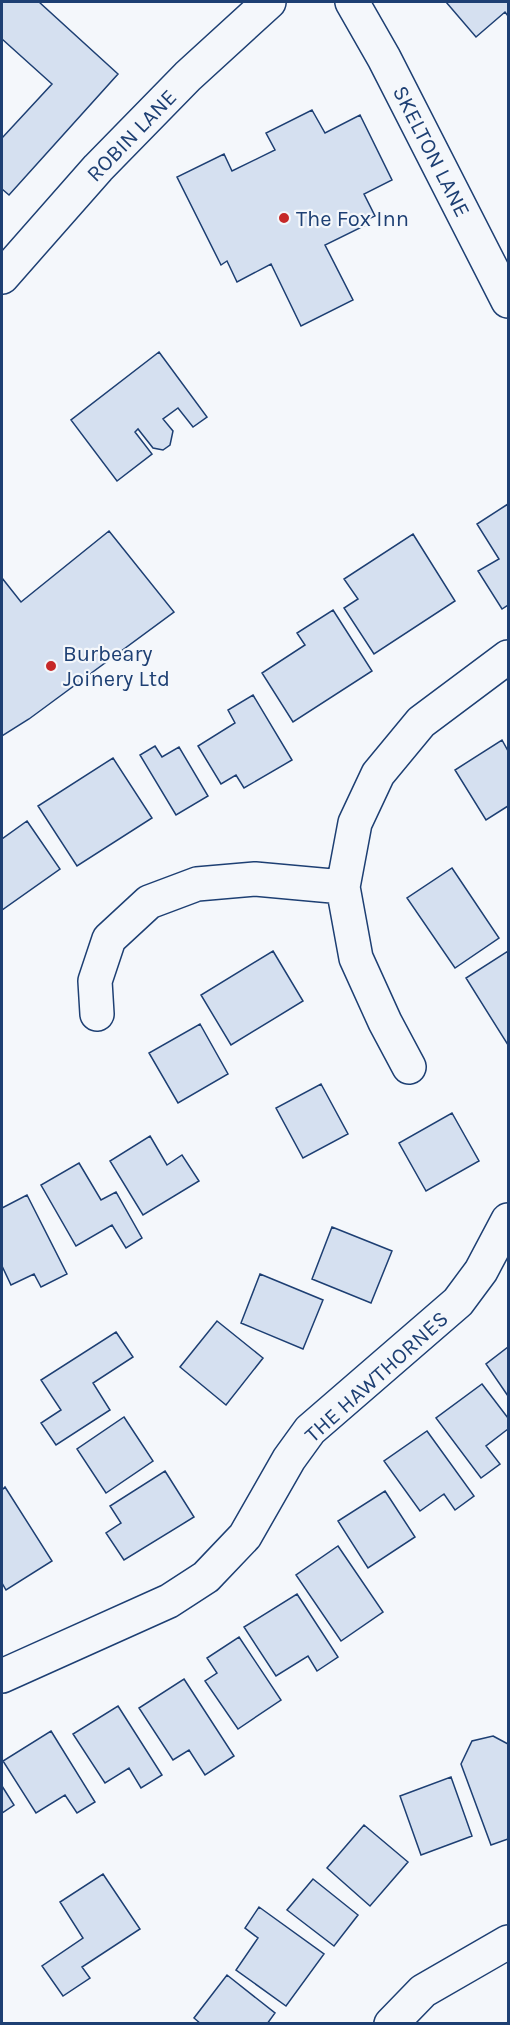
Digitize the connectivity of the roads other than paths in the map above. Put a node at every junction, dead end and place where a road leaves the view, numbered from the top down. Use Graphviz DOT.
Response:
graph roads {
  1 [pos="269,2"];
  2 [pos="352,2"];
  3 [pos="2,277"];
  4 [pos="508,301"];
  5 [pos="508,657"];
  6 [pos="343,887"];
  7 [pos="97,1014"];
  8 [pos="409,1067"];
  9 [pos="508,1220"];
  10 [pos="2,1676"];
  11 [pos="508,1942"];
  12 [pos="391,2024"];
  1 -- 3 [label="street, ROBIN LANE"];
  2 -- 4 [label="street, SKELTON LANE"];
  5 -- 6 [label="street"];
  6 -- 7 [label="street"];
  6 -- 8 [label="street"];
  9 -- 10 [label="street, THE HAWTHORNES"];
  11 -- 12 [label="street"];
}
